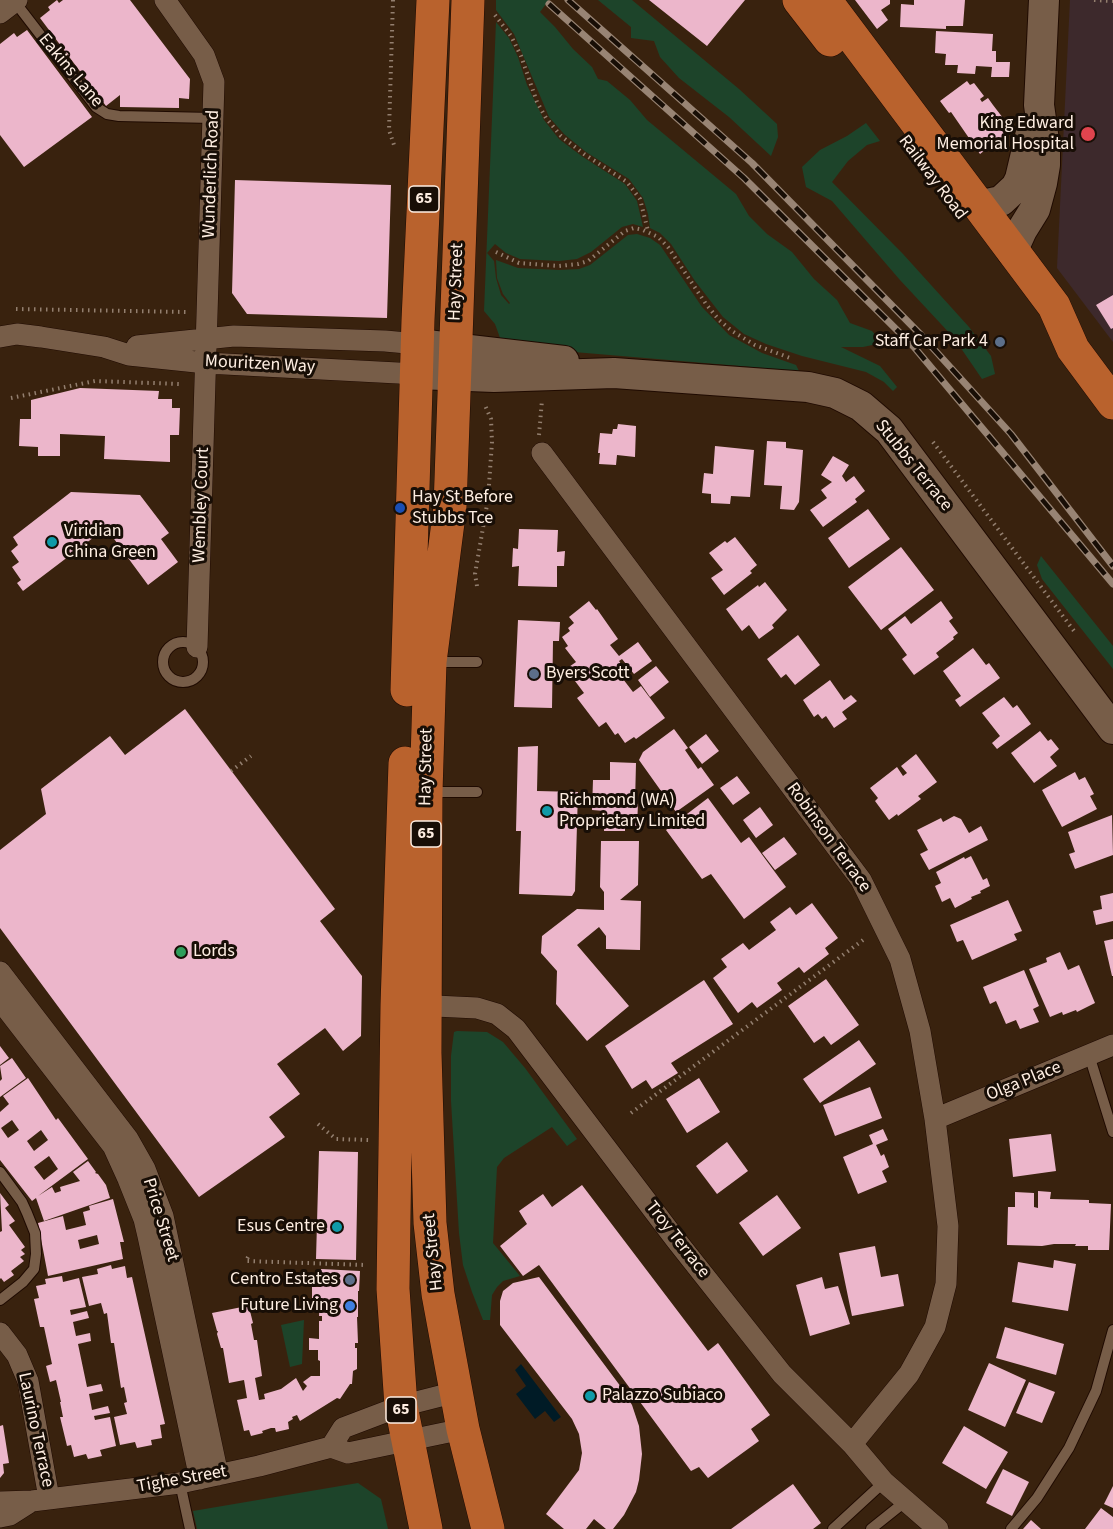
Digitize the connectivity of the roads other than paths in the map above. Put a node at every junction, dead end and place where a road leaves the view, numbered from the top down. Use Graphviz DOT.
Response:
graph roads {
  1 [pos="165,0"];
  2 [pos="433,0"];
  3 [pos="799,0"];
  4 [pos="825,0"];
  5 [pos="1044,0"];
  6 [pos="11,4"];
  7 [pos="480,6"];
  8 [pos="1039,105"];
  9 [pos="213,118"];
  10 [pos="978,206"];
  11 [pos="1012,252"];
  12 [pos="0,337"];
  13 [pos="207,338"];
  14 [pos="104,347"];
  15 [pos="1073,349"];
  16 [pos="417,359"];
  17 [pos="454,362"];
  18 [pos="206,363"];
  19 [pos="1113,403"];
  20 [pos="542,453"];
  21 [pos="197,647"];
  22 [pos="430,662"];
  23 [pos="477,662"];
  24 [pos="1113,729"];
  25 [pos="426,792"];
  26 [pos="477,792"];
  27 [pos="0,972"];
  28 [pos="0,1000"];
  29 [pos="411,1005"];
  30 [pos="1113,1045"];
  31 [pos="1089,1055"];
  32 [pos="935,1119"];
  33 [pos="1113,1132"];
  34 [pos="0,1172"];
  35 [pos="0,1300"];
  36 [pos="1113,1330"];
  37 [pos="0,1333"];
  38 [pos="456,1392"];
  39 [pos="401,1406"];
  40 [pos="463,1429"];
  41 [pos="407,1442"];
  42 [pos="852,1443"];
  43 [pos="331,1448"];
  44 [pos="200,1479"];
  45 [pos="884,1482"];
  46 [pos="40,1500"];
  47 [pos="906,1501"];
  48 [pos="0,1502"];
  49 [pos="0,1517"];
  50 [pos="190,1529"];
  51 [pos="426,1529"];
  52 [pos="488,1529"];
  53 [pos="833,1529"];
  54 [pos="871,1529"];
  55 [pos="938,1529"];
  56 [pos="1011,1529"];
  1 -- 9 [label="street, Wunderlich Road"];
  2 -- 16 [label="main road, Hay Street / 65"];
  3 -- 15 [label="main road, Railway Road"];
  4 -- 10 [label="main road, Railway Road"];
  5 -- 8 [label="street"];
  6 -- 9 [label="lane, Eakins Lane"];
  7 -- 17 [label="main road, Hay Street / 65"];
  8 -- 10 [label="street"];
  8 -- 11 [label="street"];
  9 -- 13 [label="street, Wunderlich Road"];
  10 -- 11 [label="main road, Railway Road"];
  11 -- 15 [label="main road, Railway Road"];
  12 -- 14 [label="street, Mouritzen Way"];
  13 -- 14 [label="street, Mouritzen Way"];
  13 -- 16 [label="street, Mouritzen Way"];
  13 -- 18 [label="street, Wunderlich Road"];
  14 -- 18 [label="street, Mouritzen Way"];
  15 -- 19 [label="main road, Railway Road"];
  16 -- 17 [label="street, Stubbs Terrace"];
  16 -- 18 [label="street, Mouritzen Way"];
  16 -- 29 [label="main road, Hay Street / 65"];
  17 -- 22 [label="main road, Hay Street / 65"];
  17 -- 24 [label="street, Stubbs Terrace"];
  18 -- 21 [label="street, Wembley Court"];
  20 -- 32 [label="street, Robinson Terrace"];
  22 -- 23 [label="lane"];
  22 -- 25 [label="main road, Hay Street / 65"];
  25 -- 26 [label="lane"];
  25 -- 29 [label="main road, Hay Street / 65"];
  27 -- 44 [label="street, Price Street"];
  28 -- 44 [label="street, Price Street"];
  29 -- 38 [label="main road, Hay Street / 65"];
  29 -- 39 [label="main road, Hay Street / 65"];
  29 -- 42 [label="street, Troy Terrace"];
  30 -- 31 [label="street, Olga Place"];
  31 -- 32 [label="street, Olga Place"];
  31 -- 33 [label="lane"];
  32 -- 42 [label="street, Robinson Terrace"];
  34 -- 35 [label="lane"];
  36 -- 56 [label="lane"];
  37 -- 46 [label="street, Laurino Terrace"];
  38 -- 39 [label="street"];
  38 -- 40 [label="main road, Hay Street / 65"];
  39 -- 41 [label="main road, Hay Street / 65"];
  39 -- 43 [label="street"];
  40 -- 41 [label="street, Tighe Street"];
  40 -- 52 [label="main road, Hay Street / 65"];
  41 -- 43 [label="street, Tighe Street"];
  41 -- 51 [label="main road, Hay Street / 65"];
  42 -- 45 [label="street, Troy Terrace"];
  43 -- 44 [label="street, Tighe Street"];
  44 -- 46 [label="street, Tighe Street"];
  44 -- 50 [label="lane"];
  45 -- 47 [label="street, Troy Terrace"];
  45 -- 53 [label="lane"];
  46 -- 48 [label="street, Tighe Street"];
  46 -- 49 [label="street, Tighe Street"];
  47 -- 54 [label="lane"];
  47 -- 55 [label="street, Troy Terrace"];
}
